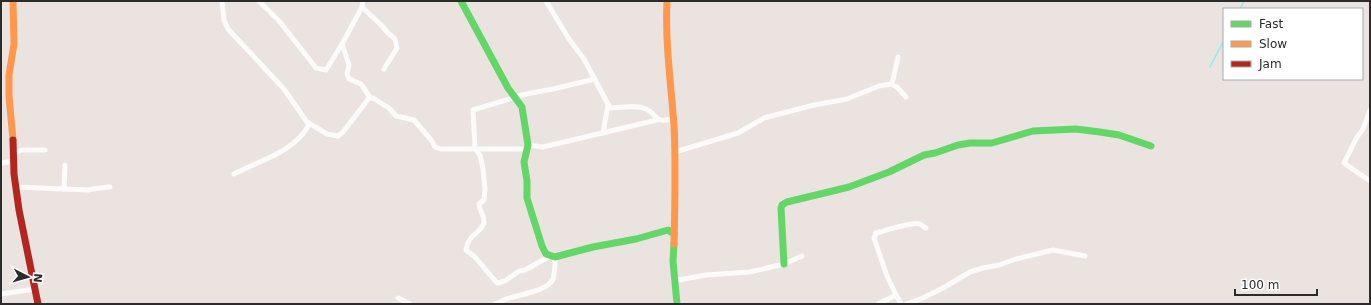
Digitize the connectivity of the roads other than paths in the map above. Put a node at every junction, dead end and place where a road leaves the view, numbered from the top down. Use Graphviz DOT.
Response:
graph roads {
  1 [pos="13,1"];
  2 [pos="222,1"];
  3 [pos="259,1"];
  4 [pos="363,1"];
  5 [pos="461,1"];
  6 [pos="546,1"];
  7 [pos="667,1"];
  8 [pos="362,8"];
  9 [pos="342,44"];
  10 [pos="898,57"];
  11 [pos="384,69"];
  12 [pos="595,79"];
  13 [pos="891,84"];
  14 [pos="906,97"];
  15 [pos="368,98"];
  16 [pos="515,98"];
  17 [pos="608,105"];
  18 [pos="1370,110"];
  19 [pos="674,119"];
  20 [pos="657,120"];
  21 [pos="307,122"];
  22 [pos="603,133"];
  23 [pos="1151,146"];
  24 [pos="527,147"];
  25 [pos="475,148"];
  26 [pos="45,150"];
  27 [pos="675,152"];
  28 [pos="14,157"];
  29 [pos="1,163"];
  30 [pos="65,165"];
  31 [pos="234,174"];
  32 [pos="1370,181"];
  33 [pos="16,187"];
  34 [pos="110,187"];
  35 [pos="64,189"];
  36 [pos="926,228"];
  37 [pos="674,234"];
  38 [pos="552,256"];
  39 [pos="802,256"];
  40 [pos="1085,256"];
  41 [pos="784,264"];
  42 [pos="674,281"];
  43 [pos="35,289"];
  44 [pos="1,294"];
  45 [pos="897,297"];
  46 [pos="398,298"];
  47 [pos="38,304"];
  48 [pos="410,304"];
  49 [pos="495,304"];
  50 [pos="677,304"];
  51 [pos="878,304"];
  52 [pos="901,304"];
  53 [pos="906,304"];
  1 -- 28 [label="street"];
  2 -- 21 [label="street"];
  3 -- 9 [label="street"];
  4 -- 8 [label="street"];
  5 -- 16 [label="street"];
  6 -- 12 [label="street"];
  7 -- 19 [label="street"];
  8 -- 9 [label="street"];
  8 -- 11 [label="street"];
  9 -- 15 [label="street"];
  10 -- 13 [label="street"];
  12 -- 16 [label="street"];
  12 -- 17 [label="street"];
  13 -- 14 [label="street"];
  13 -- 27 [label="street"];
  15 -- 21 [label="street"];
  15 -- 25 [label="street"];
  16 -- 24 [label="street"];
  16 -- 25 [label="street"];
  17 -- 20 [label="street"];
  17 -- 22 [label="street"];
  18 -- 32 [label="street"];
  19 -- 20 [label="street"];
  19 -- 27 [label="street"];
  20 -- 22 [label="street"];
  21 -- 31 [label="street"];
  22 -- 24 [label="street"];
  23 -- 41 [label="street"];
  24 -- 25 [label="street"];
  24 -- 38 [label="street"];
  25 -- 38 [label="street"];
  26 -- 28 [label="street"];
  27 -- 37 [label="street"];
  28 -- 29 [label="street"];
  28 -- 33 [label="street"];
  30 -- 35 [label="street"];
  33 -- 35 [label="street"];
  33 -- 43 [label="street"];
  34 -- 35 [label="street"];
  36 -- 45 [label="street"];
  37 -- 38 [label="street"];
  37 -- 42 [label="street"];
  38 -- 49 [label="street"];
  39 -- 41 [label="street"];
  40 -- 53 [label="street"];
  41 -- 42 [label="street"];
  42 -- 50 [label="street"];
  43 -- 44 [label="street"];
  43 -- 47 [label="street"];
  45 -- 51 [label="street"];
  45 -- 52 [label="street"];
  46 -- 48 [label="street"];
}
